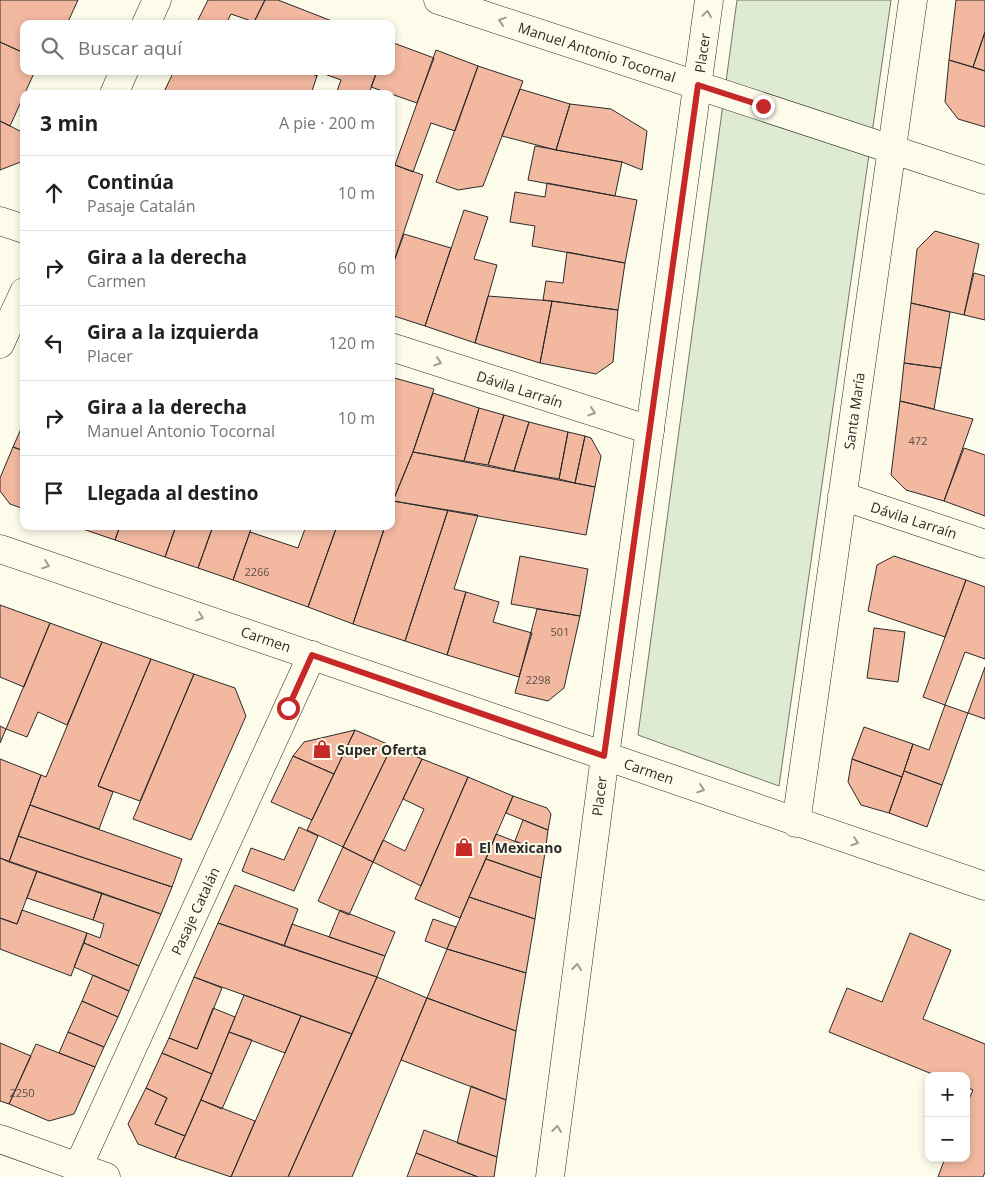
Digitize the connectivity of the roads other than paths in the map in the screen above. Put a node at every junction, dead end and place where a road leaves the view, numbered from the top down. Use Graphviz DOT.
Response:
graph roads {
  1 [pos="157,0"];
  2 [pos="438,0"];
  3 [pos="709,0"];
  4 [pos="913,0"];
  5 [pos="148,20"];
  6 [pos="122,75"];
  7 [pos="698,85"];
  8 [pos="116,90"];
  9 [pos="892,149"];
  10 [pos="985,180"];
  11 [pos="0,221"];
  12 [pos="20,228"];
  13 [pos="20,301"];
  14 [pos="0,344"];
  15 [pos="395,348"];
  16 [pos="650,430"];
  17 [pos="842,496"];
  18 [pos="985,544"];
  19 [pos="0,549"];
  20 [pos="312,655"];
  21 [pos="604,756"];
  22 [pos="796,822"];
  23 [pos="985,886"];
  24 [pos="0,1139"];
  25 [pos="78,1167"];
  26 [pos="106,1177"];
  27 [pos="550,1177"];
  1 -- 5 [label="street"];
  7 -- 2 [label="street, Manuel Antonio Tocornal, one-way"];
  7 -- 3 [label="street, Placer, one-way"];
  4 -- 9 [label="street, Santa María"];
  6 -- 8 [label="street"];
  7 -- 9 [label="street, Manuel Antonio Tocornal"];
  7 -- 16 [label="street, Placer"];
  9 -- 10 [label="street, Manuel Antonio Tocornal"];
  9 -- 17 [label="street, Santa María"];
  11 -- 12 [label="street"];
  13 -- 14 [label="street"];
  15 -- 16 [label="street, Dávila Larraín, one-way"];
  16 -- 21 [label="street, Placer"];
  17 -- 18 [label="street, Dávila Larraín"];
  17 -- 22 [label="street, Santa María"];
  19 -- 20 [label="street, Carmen, one-way"];
  20 -- 21 [label="street, Carmen"];
  20 -- 25 [label="street, Pasaje Catalán"];
  21 -- 22 [label="street, Carmen, one-way"];
  27 -- 21 [label="street, Placer, one-way"];
  22 -- 23 [label="street, Carmen, one-way"];
  24 -- 25 [label="street"];
  25 -- 26 [label="street"];
}
